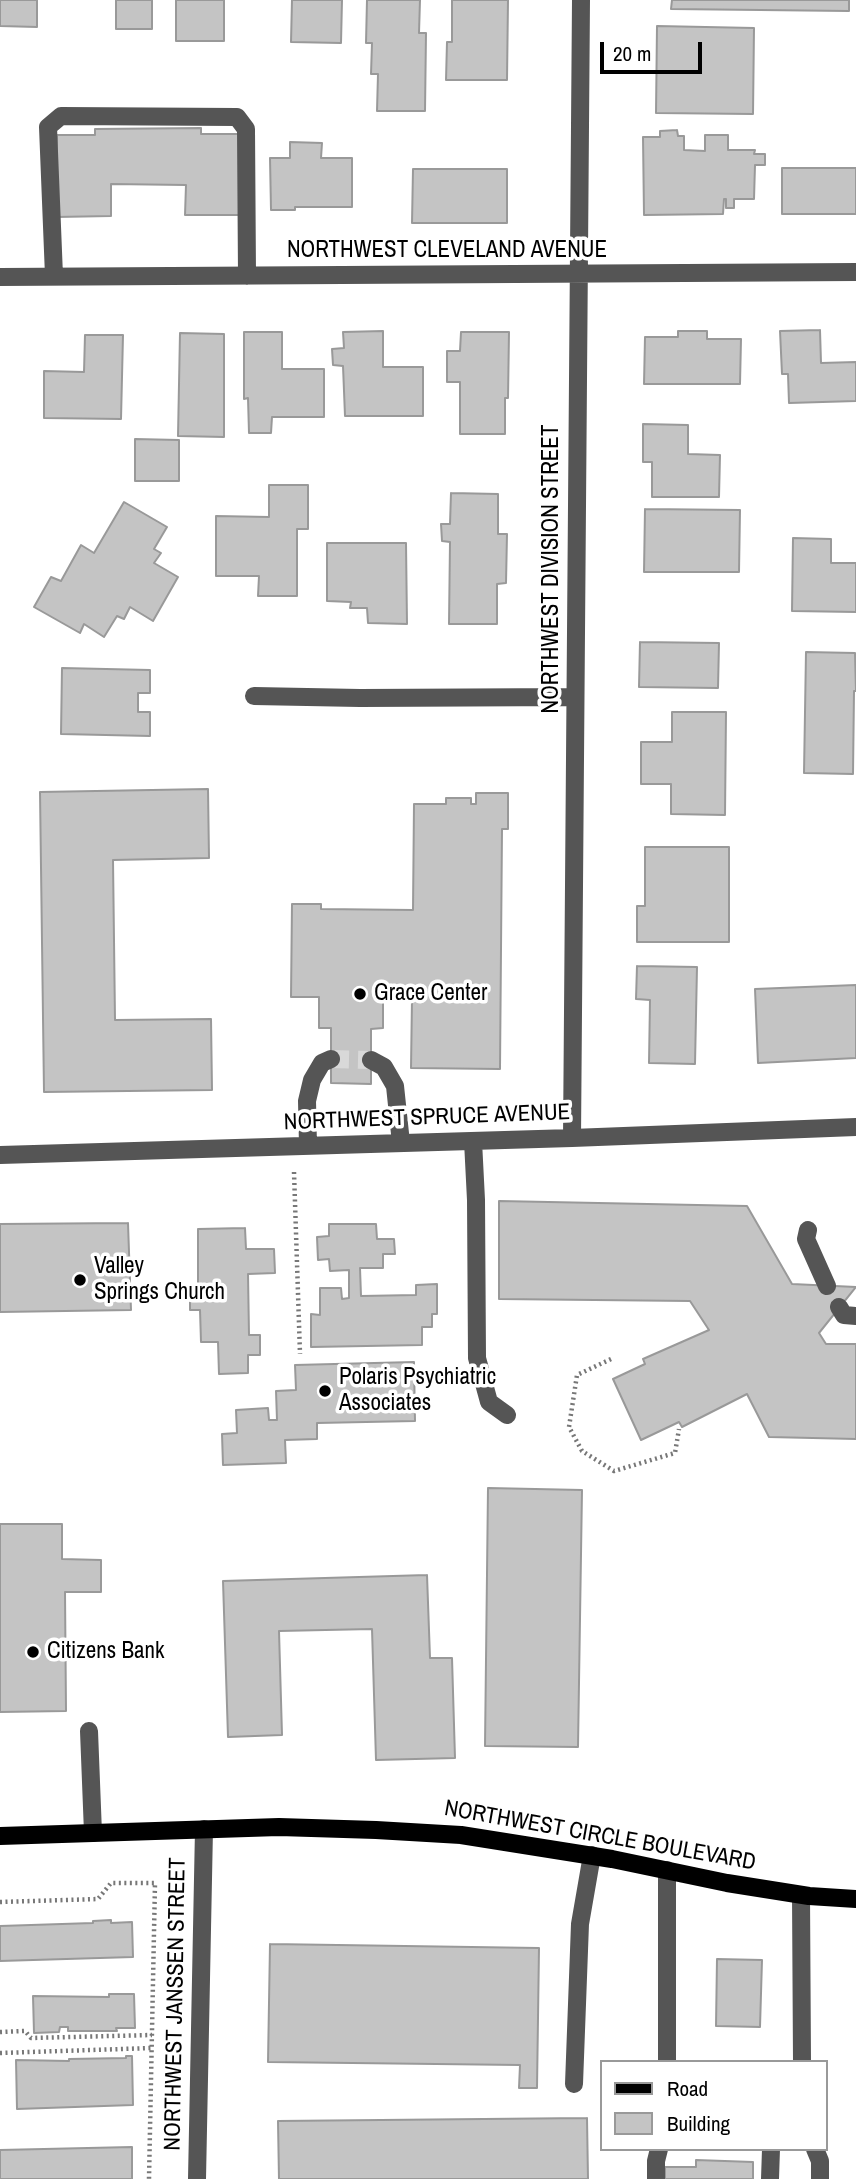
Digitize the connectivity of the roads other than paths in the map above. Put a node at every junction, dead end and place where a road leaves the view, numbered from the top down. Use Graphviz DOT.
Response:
graph roads {
  1 [pos="581,0"];
  2 [pos="856,272"];
  3 [pos="579,275"];
  4 [pos="46,276"];
  5 [pos="247,276"];
  6 [pos="0,277"];
  7 [pos="254,696"];
  8 [pos="575,697"];
  9 [pos="331,1059"];
  10 [pos="371,1060"];
  11 [pos="856,1127"];
  12 [pos="572,1138"];
  13 [pos="473,1141"];
  14 [pos="401,1143"];
  15 [pos="301,1147"];
  16 [pos="0,1155"];
  17 [pos="808,1230"];
  18 [pos="827,1286"];
  19 [pos="839,1307"];
  20 [pos="856,1316"];
  21 [pos="507,1415"];
  22 [pos="89,1731"];
  23 [pos="204,1829"];
  24 [pos="93,1833"];
  25 [pos="0,1836"];
  26 [pos="592,1855"];
  27 [pos="667,1870"];
  28 [pos="801,1895"];
  29 [pos="856,1899"];
  30 [pos="667,2060"];
  31 [pos="802,2060"];
  32 [pos="574,2084"];
  33 [pos="658,2151"];
  34 [pos="771,2151"];
  35 [pos="816,2151"];
  36 [pos="197,2179"];
  37 [pos="656,2179"];
  38 [pos="770,2179"];
  39 [pos="821,2179"];
  1 -- 3 [label="street, NORTHWEST DIVISION STREET"];
  2 -- 3 [label="street, NORTHWEST CLEVELAND AVENUE"];
  3 -- 5 [label="street, NORTHWEST CLEVELAND AVENUE"];
  3 -- 8 [label="street, NORTHWEST DIVISION STREET"];
  4 -- 5 [label="street, NORTHWEST CLEVELAND AVENUE"];
  4 -- 5 [label="street"];
  4 -- 6 [label="street, NORTHWEST CLEVELAND AVENUE"];
  7 -- 8 [label="street"];
  8 -- 12 [label="street, NORTHWEST DIVISION STREET"];
  9 -- 15 [label="street"];
  10 -- 14 [label="street"];
  11 -- 12 [label="street, NORTHWEST SPRUCE AVENUE"];
  12 -- 13 [label="street, NORTHWEST SPRUCE AVENUE"];
  13 -- 14 [label="street, NORTHWEST SPRUCE AVENUE"];
  13 -- 21 [label="street"];
  14 -- 15 [label="street, NORTHWEST SPRUCE AVENUE"];
  15 -- 16 [label="street, NORTHWEST SPRUCE AVENUE"];
  17 -- 18 [label="street"];
  19 -- 20 [label="street"];
  22 -- 24 [label="street"];
  23 -- 24 [label="main road, NORTHWEST CIRCLE BOULEVARD"];
  23 -- 26 [label="main road, NORTHWEST CIRCLE BOULEVARD"];
  23 -- 36 [label="street, NORTHWEST JANSSEN STREET"];
  24 -- 25 [label="main road, NORTHWEST CIRCLE BOULEVARD"];
  26 -- 27 [label="main road, NORTHWEST CIRCLE BOULEVARD"];
  26 -- 32 [label="street"];
  27 -- 28 [label="main road, NORTHWEST CIRCLE BOULEVARD"];
  27 -- 30 [label="street"];
  28 -- 29 [label="main road, NORTHWEST CIRCLE BOULEVARD"];
  28 -- 31 [label="street"];
  33 -- 37 [label="street"];
  34 -- 38 [label="street"];
  35 -- 39 [label="street"];
}
